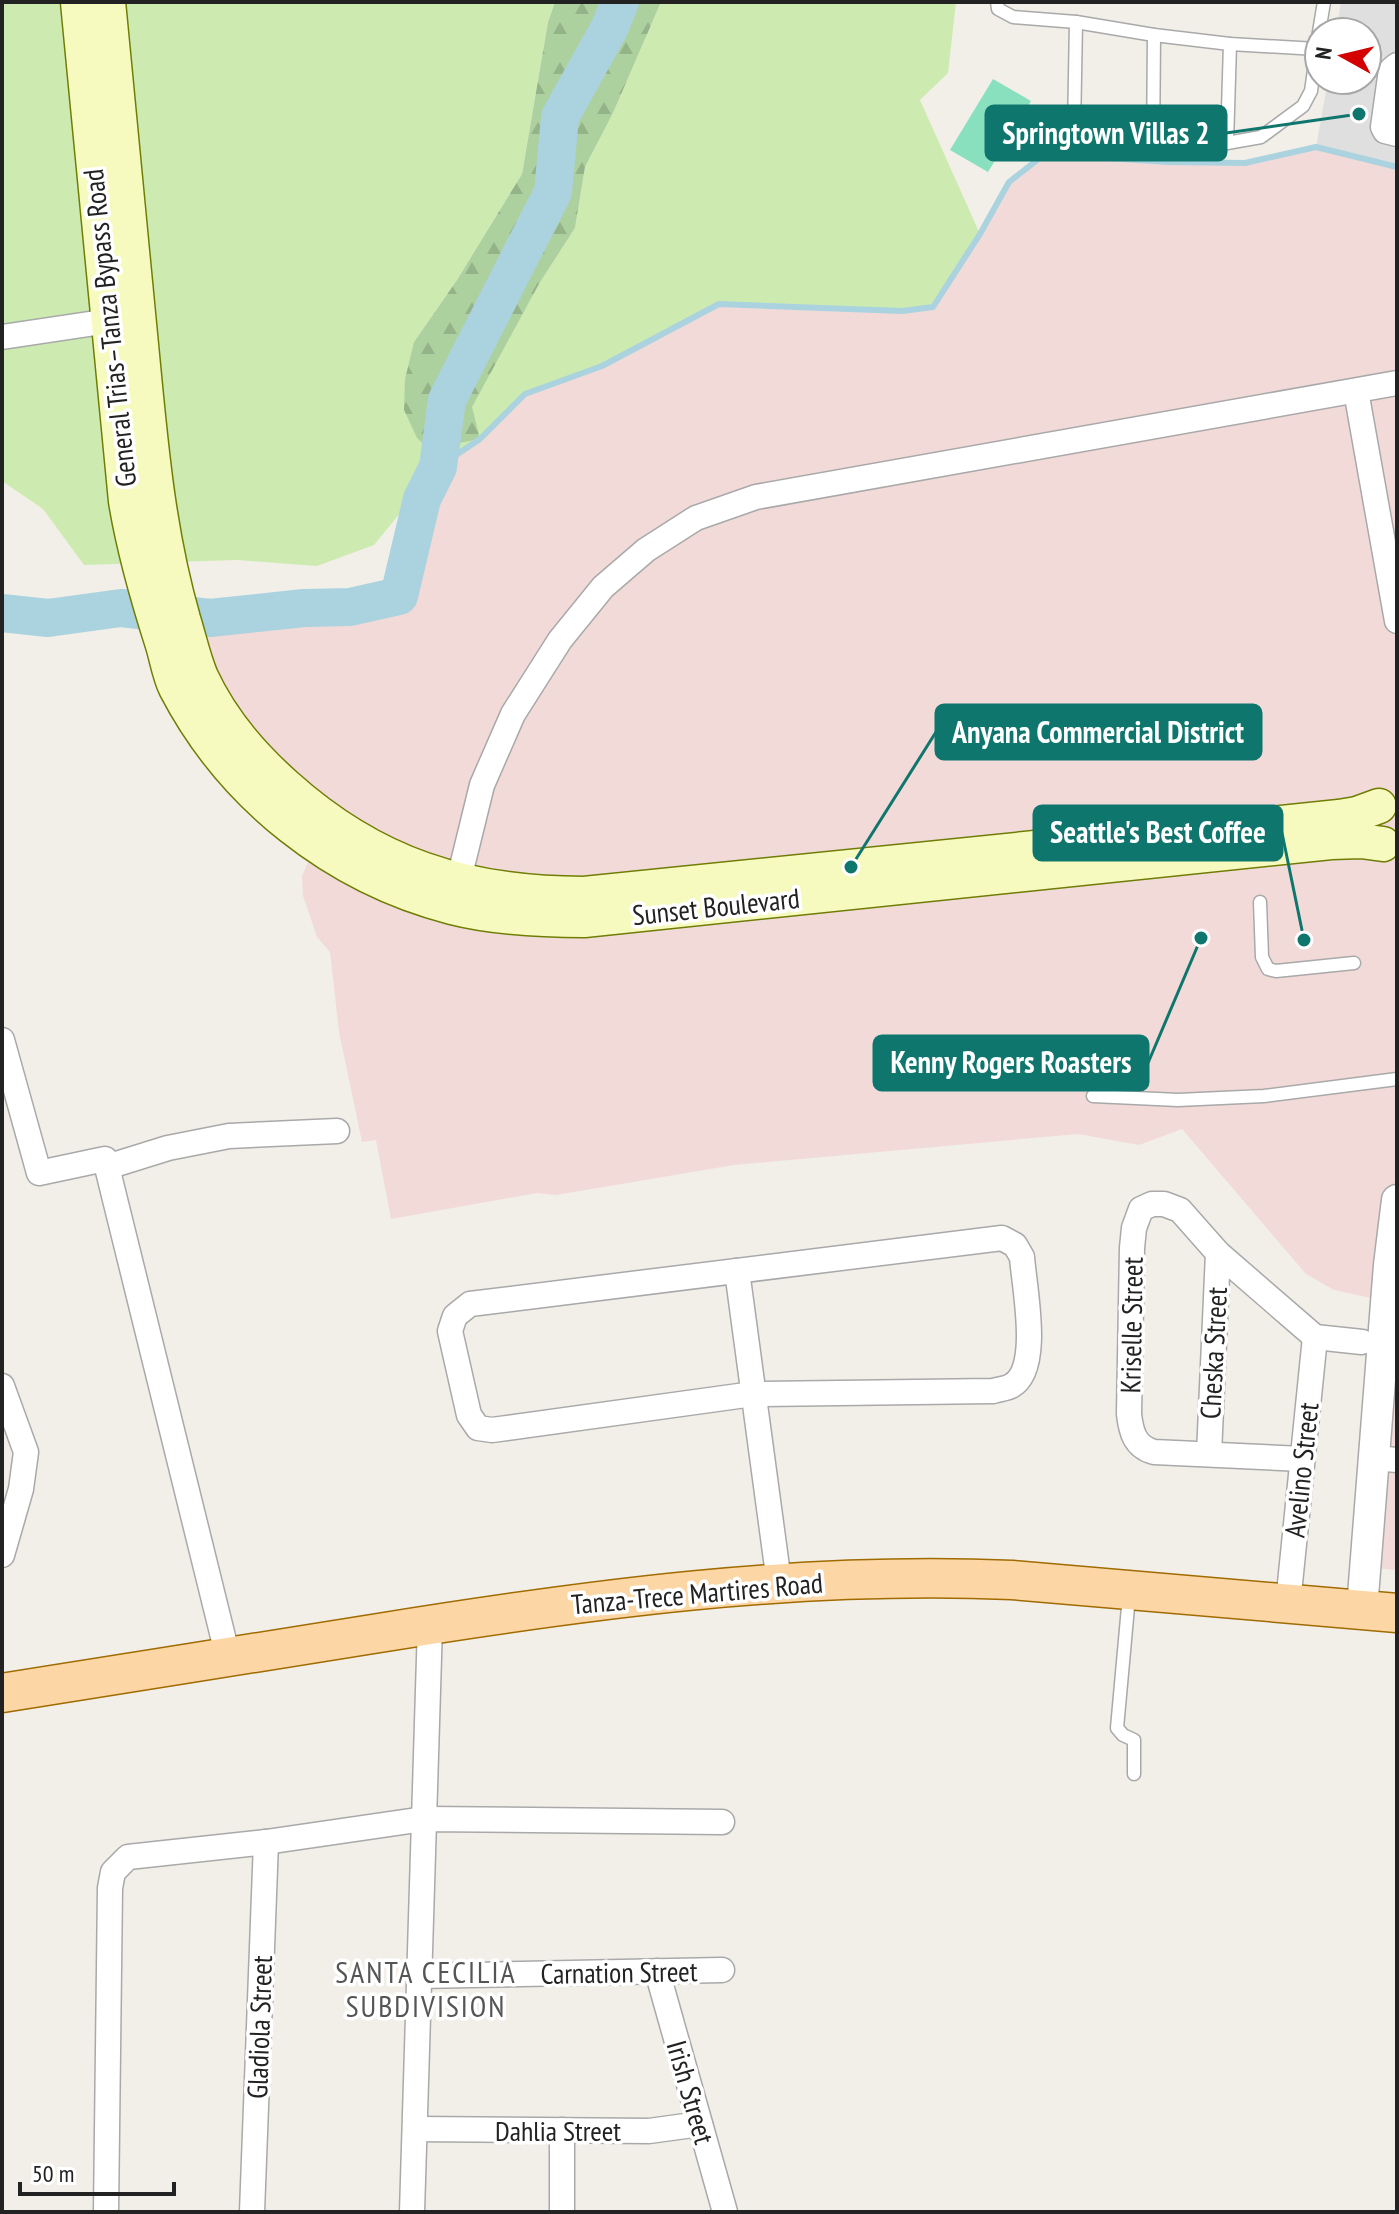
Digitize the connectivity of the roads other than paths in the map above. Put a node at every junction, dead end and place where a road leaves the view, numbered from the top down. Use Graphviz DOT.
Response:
graph roads {
  1 [pos="78,2"];
  2 [pos="108,2"];
  3 [pos="997,2"];
  4 [pos="1076,22"];
  5 [pos="1154,35"];
  6 [pos="1230,44"];
  7 [pos="1303,48"];
  8 [pos="1397,65"];
  9 [pos="1308,96"];
  10 [pos="1397,134"];
  11 [pos="1227,143"];
  12 [pos="1153,148"];
  13 [pos="109,321"];
  14 [pos="2,337"];
  15 [pos="1397,383"];
  16 [pos="1356,391"];
  17 [pos="157,579"];
  18 [pos="1397,621"];
  19 [pos="177,645"];
  20 [pos="1388,794"];
  21 [pos="1390,852"];
  22 [pos="456,894"];
  23 [pos="1260,902"];
  24 [pos="1354,963"];
  25 [pos="2,1040"];
  26 [pos="1397,1079"];
  27 [pos="1093,1096"];
  28 [pos="337,1131"];
  29 [pos="107,1167"];
  30 [pos="1397,1200"];
  31 [pos="1218,1253"];
  32 [pos="1393,1265"];
  33 [pos="737,1271"];
  34 [pos="1315,1337"];
  35 [pos="1362,1342"];
  36 [pos="2,1386"];
  37 [pos="753,1394"];
  38 [pos="1209,1454"];
  39 [pos="1302,1459"];
  40 [pos="1385,1459"];
  41 [pos="2,1555"];
  42 [pos="779,1582"];
  43 [pos="1129,1590"];
  44 [pos="1288,1603"];
  45 [pos="1380,1611"];
  46 [pos="430,1625"];
  47 [pos="228,1657"];
  48 [pos="2,1693"];
  49 [pos="1134,1774"];
  50 [pos="424,1819"];
  51 [pos="722,1822"];
  52 [pos="266,1842"];
  53 [pos="722,1970"];
  54 [pos="657,1971"];
  55 [pos="419,1976"];
  56 [pos="700,2124"];
  57 [pos="415,2129"];
  58 [pos="562,2130"];
  59 [pos="106,2212"];
  60 [pos="252,2212"];
  61 [pos="412,2212"];
  62 [pos="562,2212"];
  63 [pos="725,2212"];
  1 -- 13 [label="main road, General Trias–Tanza Bypass Road"];
  2 -- 17 [label="main road, General Trias–Tanza Bypass Road"];
  3 -- 4 [label="lane"];
  4 -- 5 [label="lane"];
  4 -- 12 [label="lane"];
  5 -- 6 [label="lane"];
  5 -- 12 [label="lane"];
  6 -- 7 [label="lane"];
  6 -- 11 [label="lane"];
  8 -- 10 [label="street"];
  9 -- 11 [label="lane"];
  11 -- 12 [label="lane"];
  13 -- 14 [label="street"];
  13 -- 17 [label="main road, General Trias–Tanza Bypass Road"];
  15 -- 16 [label="street"];
  16 -- 18 [label="street"];
  16 -- 22 [label="street"];
  17 -- 19 [label="main road, General Trias–Tanza Bypass Road"];
  19 -- 22 [label="main road, Sunset Boulevard"];
  20 -- 21 [label="main road"];
  20 -- 22 [label="main road, Sunset Boulevard"];
  21 -- 22 [label="main road, Sunset Boulevard"];
  23 -- 24 [label="lane"];
  25 -- 29 [label="street"];
  26 -- 27 [label="lane"];
  28 -- 29 [label="street"];
  29 -- 47 [label="street"];
  30 -- 32 [label="street"];
  31 -- 34 [label="street"];
  31 -- 38 [label="street, Cheska Street"];
  31 -- 38 [label="street, Kriselle Street"];
  32 -- 40 [label="street"];
  33 -- 37 [label="street"];
  33 -- 37 [label="street"];
  33 -- 37 [label="street"];
  34 -- 35 [label="street"];
  34 -- 39 [label="street, Avelino Street"];
  36 -- 41 [label="street"];
  37 -- 42 [label="street"];
  38 -- 39 [label="street"];
  39 -- 44 [label="street, Avelino Street"];
  40 -- 45 [label="street"];
  42 -- 43 [label="main road, Tanza-Trece Martires Road"];
  42 -- 46 [label="main road, Tanza-Trece Martires Road"];
  43 -- 44 [label="main road, Tanza-Trece Martires Road"];
  43 -- 49 [label="lane"];
  44 -- 45 [label="main road, Tanza-Trece Martires Road"];
  46 -- 47 [label="main road, Tanza-Trece Martires Road"];
  46 -- 50 [label="street"];
  47 -- 48 [label="main road, Tanza-Trece Martires Road"];
  50 -- 51 [label="street"];
  50 -- 52 [label="street"];
  50 -- 55 [label="street"];
  52 -- 59 [label="street"];
  52 -- 60 [label="street, Gladiola Street"];
  53 -- 54 [label="street, Carnation Street"];
  54 -- 55 [label="street, Carnation Street"];
  54 -- 56 [label="street, Irish Street"];
  55 -- 57 [label="street"];
  56 -- 58 [label="street, Dahlia Street"];
  56 -- 63 [label="street, Irish Street"];
  57 -- 58 [label="street, Dahlia Street"];
  57 -- 61 [label="street"];
  58 -- 62 [label="street"];
}
